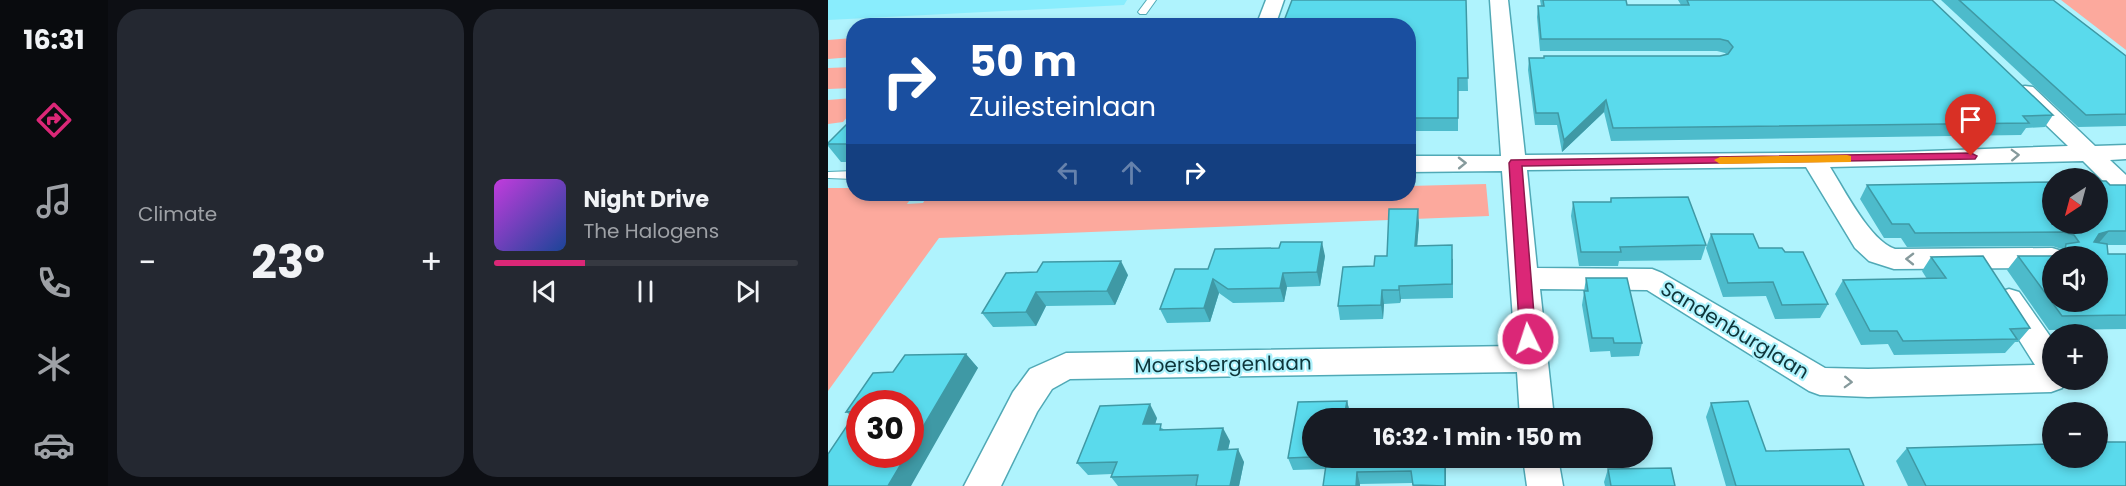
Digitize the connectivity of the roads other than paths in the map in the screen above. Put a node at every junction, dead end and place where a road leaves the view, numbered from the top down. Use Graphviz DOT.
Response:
graph roads {
  1 [pos="1152,0"];
  2 [pos="1275,0"];
  3 [pos="1499,0"];
  4 [pos="1143,12"];
  5 [pos="1269,18"];
  6 [pos="2013,81"];
  7 [pos="2089,153"];
  8 [pos="2123,153"];
  9 [pos="1813,160"];
  10 [pos="1515,163"];
  11 [pos="1416,164"];
  12 [pos="831,175"];
  13 [pos="846,175"];
  14 [pos="2126,189"];
  15 [pos="2042,258"];
  16 [pos="1983,260"];
  17 [pos="1523,278"];
  18 [pos="2042,349"];
  19 [pos="1530,359"];
  20 [pos="2042,378"];
  21 [pos="1536,408"];
  22 [pos="1542,468"];
  23 [pos="982,486"];
  24 [pos="1545,486"];
  1 -- 4 [label="lane"];
  2 -- 5 [label="street"];
  3 -- 10 [label="street"];
  6 -- 7 [label="street"];
  7 -- 8 [label="street"];
  9 -- 7 [label="street, one-way"];
  7 -- 14 [label="street"];
  9 -- 10 [label="street"];
  16 -- 9 [label="street, one-way"];
  11 -- 10 [label="street, one-way"];
  10 -- 17 [label="street"];
  12 -- 13 [label="lane"];
  15 -- 16 [label="street"];
  16 -- 18 [label="street"];
  17 -- 19 [label="street"];
  17 -- 20 [label="street, Sandenburglaan, one-way"];
  19 -- 21 [label="street"];
  19 -- 23 [label="street, Moersbergenlaan"];
  22 -- 24 [label="street"];
}
